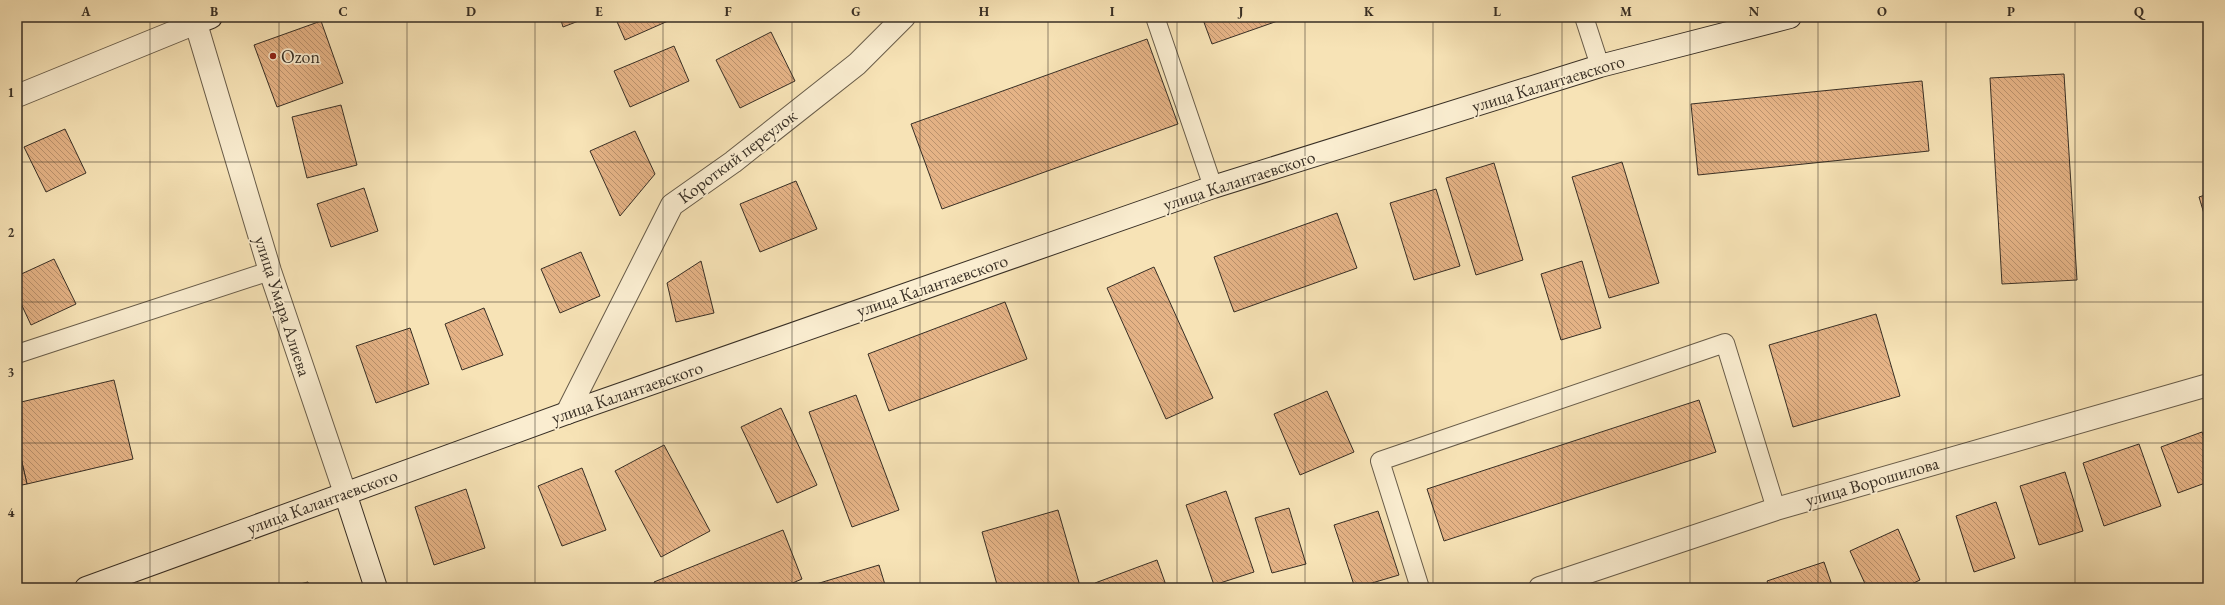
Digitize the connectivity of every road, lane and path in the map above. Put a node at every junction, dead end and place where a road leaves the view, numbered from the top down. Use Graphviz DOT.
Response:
graph roads {
  1 [pos="904,17"];
  2 [pos="1155,17"];
  3 [pos="1584,17"];
  4 [pos="1790,17"];
  5 [pos="200,19"];
  6 [pos="1600,66"];
  7 [pos="17,96"];
  8 [pos="1213,187"];
  9 [pos="270,272"];
  10 [pos="17,354"];
  11 [pos="2208,385"];
  12 [pos="566,412"];
  13 [pos="344,493"];
  14 [pos="1776,509"];
  15 [pos="86,588"];
  16 [pos="376,588"];
  17 [pos="1420,588"];
  18 [pos="1540,588"];
  1 -- 12 [label="street, Короткий переулок"];
  2 -- 8 [label="lane"];
  3 -- 6 [label="lane"];
  4 -- 6 [label="street, улица Калантаевского"];
  5 -- 7 [label="street"];
  5 -- 9 [label="street, улица Умара Алиева"];
  6 -- 8 [label="street, улица Калантаевского"];
  8 -- 12 [label="street, улица Калантаевского"];
  9 -- 10 [label="lane"];
  9 -- 13 [label="street, улица Умара Алиева"];
  11 -- 14 [label="street, улица Ворошилова"];
  12 -- 13 [label="street, улица Калантаевского"];
  13 -- 15 [label="street, улица Калантаевского"];
  13 -- 16 [label="street, улица Умара Алиева"];
  14 -- 17 [label="lane"];
  14 -- 18 [label="street, улица Ворошилова"];
}
